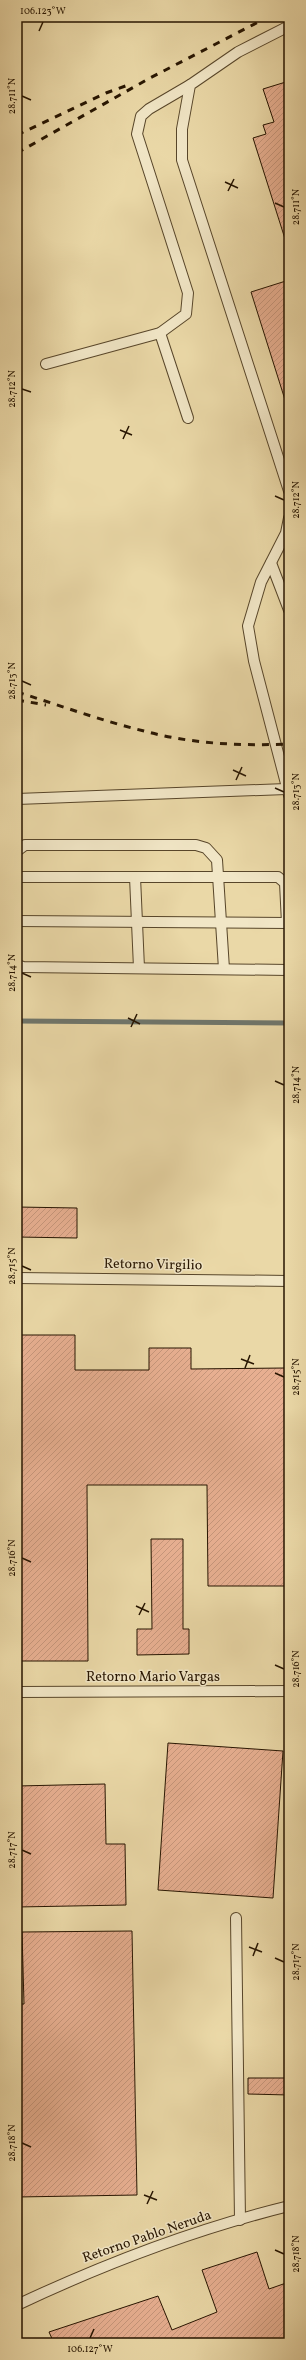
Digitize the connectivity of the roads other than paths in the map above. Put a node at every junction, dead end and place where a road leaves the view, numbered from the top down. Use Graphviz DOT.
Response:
graph roads {
  1 [pos="289,26"];
  2 [pos="190,85"];
  3 [pos="160,333"];
  4 [pos="46,364"];
  5 [pos="188,418"];
  6 [pos="289,492"];
  7 [pos="289,518"];
  8 [pos="271,563"];
  9 [pos="289,610"];
  10 [pos="287,792"];
  11 [pos="17,799"];
  12 [pos="17,851"];
  13 [pos="17,877"];
  14 [pos="135,877"];
  15 [pos="219,877"];
  16 [pos="17,921"];
  17 [pos="136,922"];
  18 [pos="222,922"];
  19 [pos="288,923"];
  20 [pos="17,965"];
  21 [pos="139,968"];
  22 [pos="224,969"];
  23 [pos="289,970"];
  24 [pos="17,1278"];
  25 [pos="289,1281"];
  26 [pos="289,1691"];
  27 [pos="17,1692"];
  28 [pos="236,1918"];
  29 [pos="289,2206"];
  30 [pos="240,2220"];
  31 [pos="17,2305"];
  1 -- 2 [label="lane"];
  2 -- 3 [label="lane"];
  2 -- 6 [label="lane"];
  3 -- 4 [label="lane"];
  3 -- 5 [label="lane"];
  7 -- 8 [label="lane"];
  8 -- 9 [label="lane"];
  8 -- 10 [label="lane"];
  10 -- 11 [label="lane"];
  12 -- 15 [label="lane"];
  13 -- 14 [label="lane"];
  14 -- 15 [label="lane"];
  14 -- 17 [label="lane"];
  15 -- 18 [label="lane"];
  15 -- 19 [label="lane"];
  16 -- 17 [label="lane"];
  17 -- 18 [label="lane"];
  17 -- 21 [label="lane"];
  18 -- 19 [label="lane"];
  18 -- 22 [label="lane"];
  20 -- 21 [label="lane"];
  21 -- 22 [label="lane"];
  22 -- 23 [label="lane"];
  24 -- 25 [label="lane, Retorno Virgilio"];
  26 -- 27 [label="lane, Retorno Mario Vargas"];
  28 -- 30 [label="lane"];
  29 -- 30 [label="lane, Retorno Pablo Neruda"];
  30 -- 31 [label="lane, Retorno Pablo Neruda"];
}
